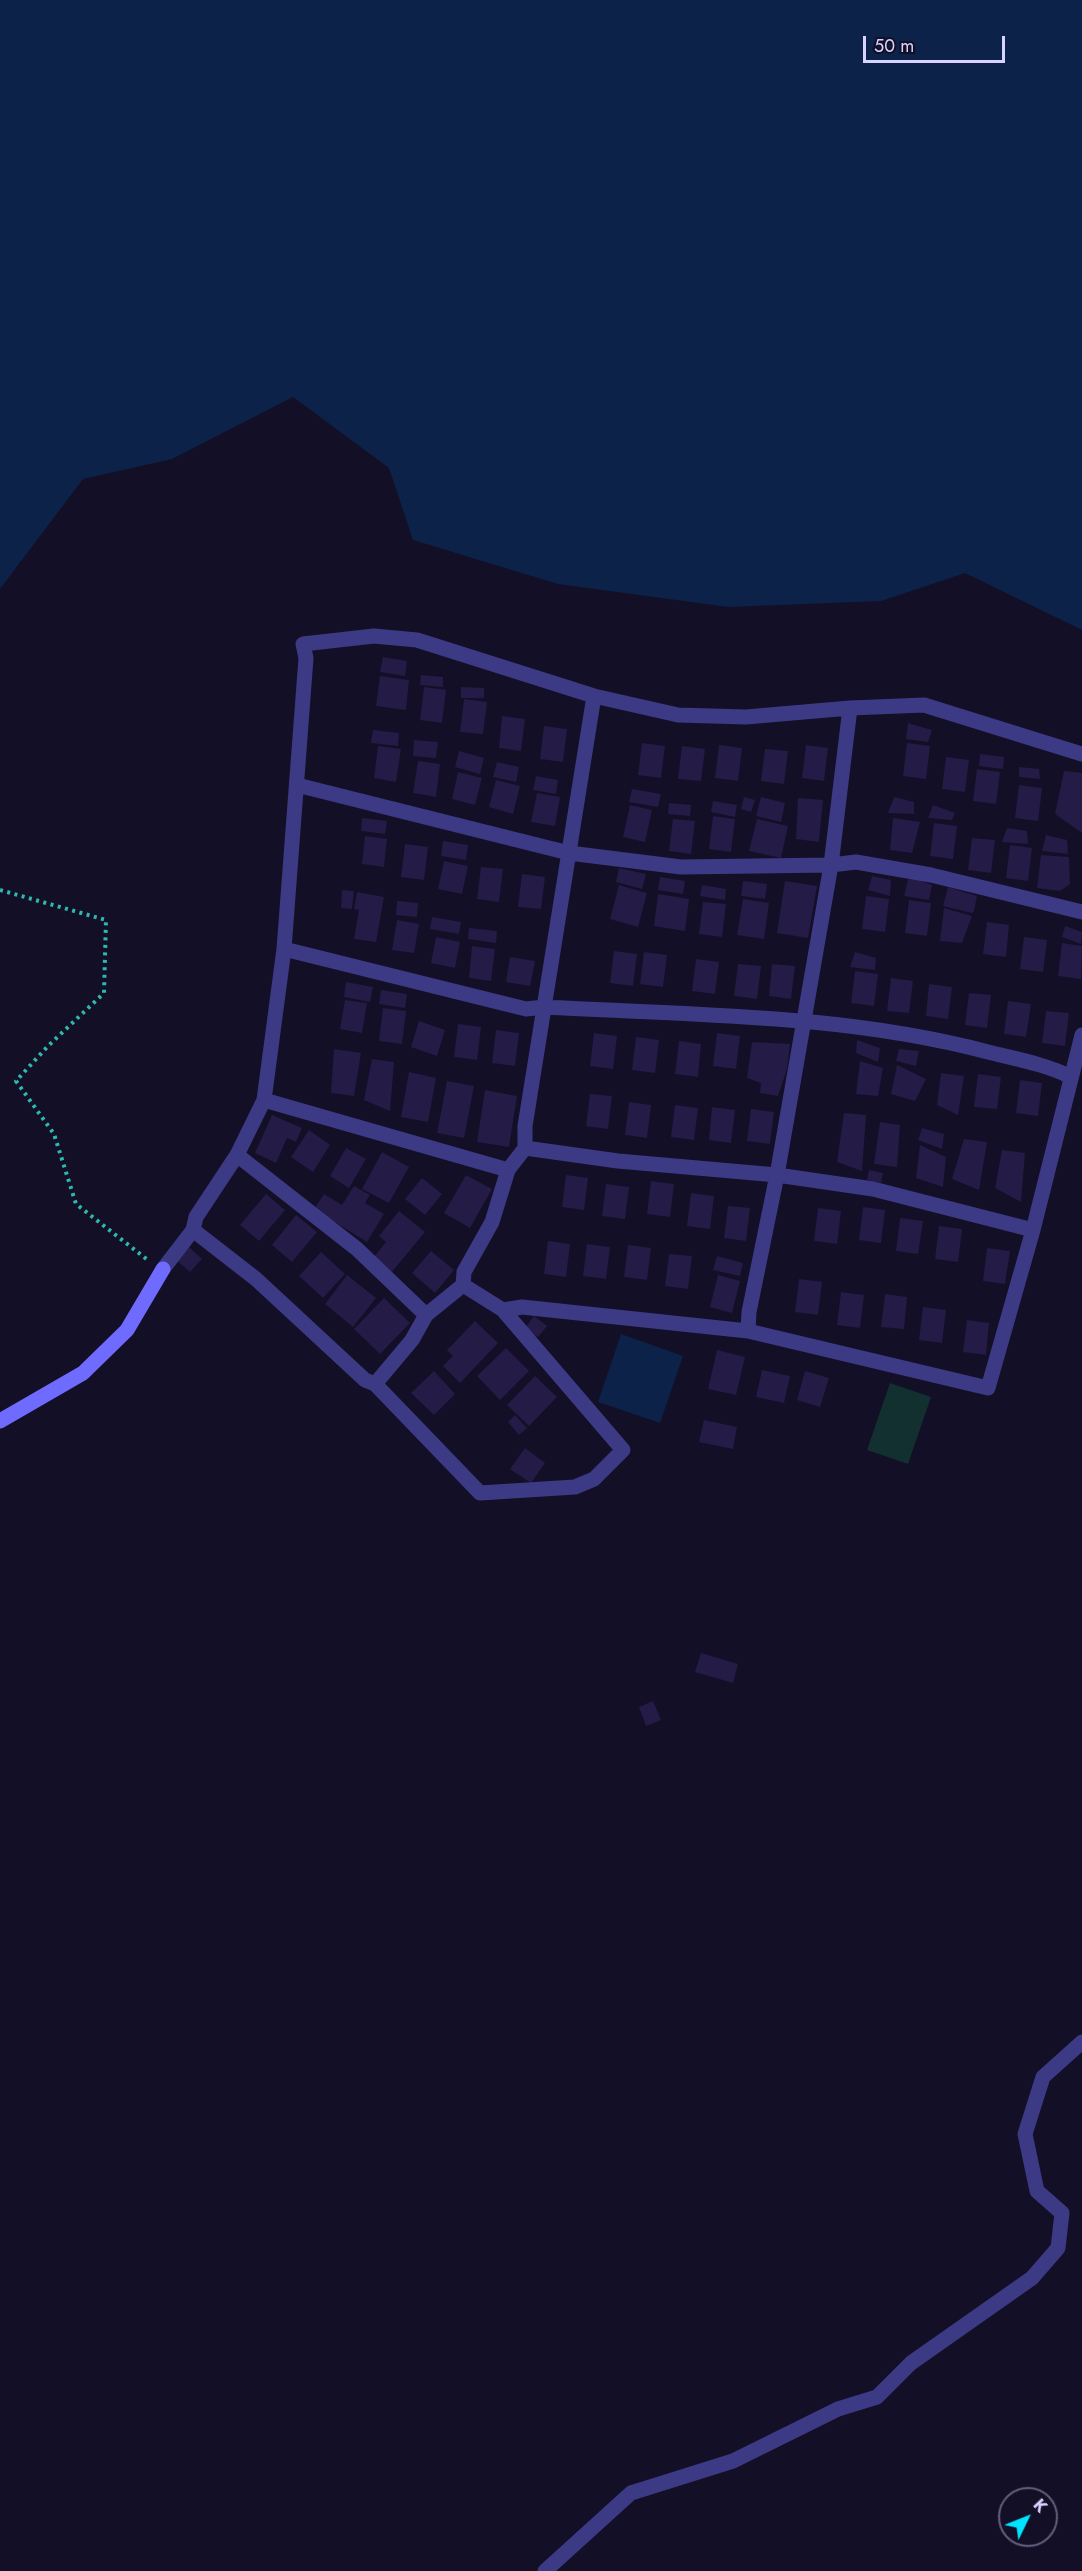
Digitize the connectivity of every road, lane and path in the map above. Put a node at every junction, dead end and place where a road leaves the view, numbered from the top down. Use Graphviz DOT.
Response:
graph roads {
  1 [pos="594,696"];
  2 [pos="850,708"];
  3 [pos="1082,754"];
  4 [pos="297,785"];
  5 [pos="569,853"];
  6 [pos="831,865"];
  7 [pos="0,890"];
  8 [pos="1082,912"];
  9 [pos="284,949"];
  10 [pos="544,1007"];
  11 [pos="804,1021"];
  12 [pos="1082,1035"];
  13 [pos="1071,1077"];
  14 [pos="264,1100"];
  15 [pos="525,1148"];
  16 [pos="237,1155"];
  17 [pos="508,1170"];
  18 [pos="777,1176"];
  19 [pos="193,1230"];
  20 [pos="1033,1230"];
  21 [pos="163,1269"];
  22 [pos="463,1285"];
  23 [pos="503,1310"];
  24 [pos="426,1315"];
  25 [pos="748,1331"];
  26 [pos="375,1384"];
  27 [pos="0,1421"];
  28 [pos="1082,2042"];
  29 [pos="545,2571"];
  1 -- 2 [label="street"];
  1 -- 4 [label="street"];
  1 -- 5 [label="street"];
  2 -- 3 [label="street"];
  2 -- 6 [label="street"];
  4 -- 5 [label="street"];
  4 -- 9 [label="street"];
  5 -- 6 [label="street"];
  5 -- 10 [label="street"];
  6 -- 8 [label="street"];
  6 -- 11 [label="street"];
  7 -- 21 [label="path"];
  9 -- 10 [label="street"];
  9 -- 14 [label="street"];
  10 -- 11 [label="street"];
  10 -- 15 [label="street"];
  11 -- 13 [label="street"];
  11 -- 18 [label="street"];
  12 -- 13 [label="street"];
  13 -- 20 [label="street"];
  14 -- 16 [label="street"];
  14 -- 17 [label="street"];
  15 -- 17 [label="street"];
  15 -- 18 [label="street"];
  16 -- 19 [label="street"];
  16 -- 24 [label="street"];
  17 -- 22 [label="street"];
  18 -- 20 [label="street"];
  18 -- 25 [label="street"];
  19 -- 21 [label="street"];
  19 -- 26 [label="street"];
  20 -- 25 [label="street"];
  21 -- 27 [label="main road"];
  22 -- 23 [label="street"];
  22 -- 24 [label="street"];
  23 -- 25 [label="street"];
  23 -- 26 [label="street"];
  24 -- 26 [label="street"];
  28 -- 29 [label="street"];
}
